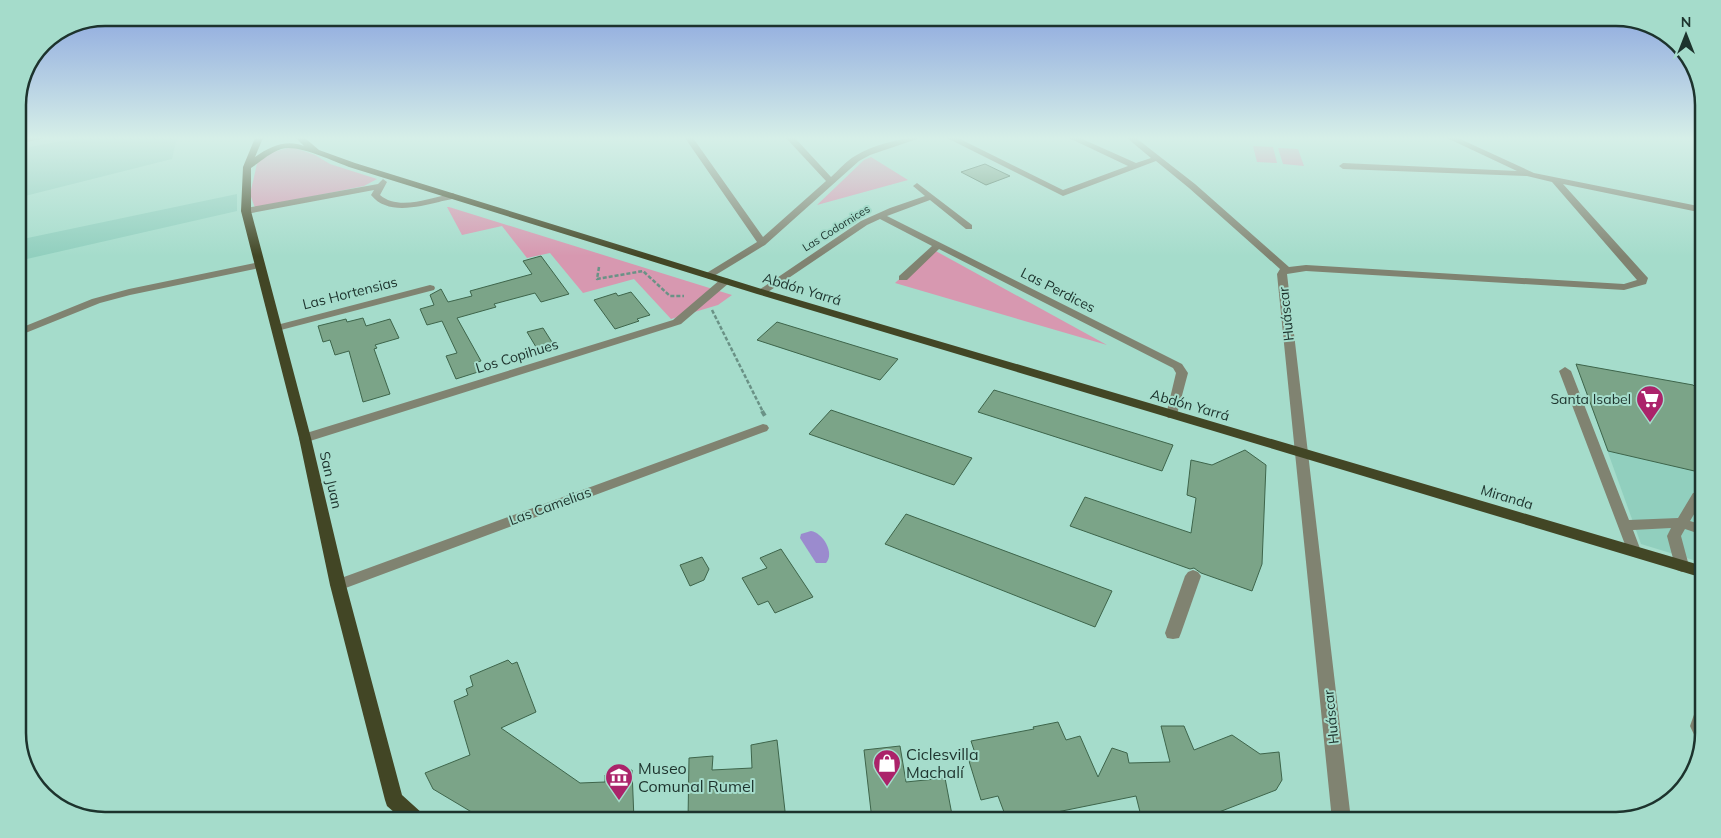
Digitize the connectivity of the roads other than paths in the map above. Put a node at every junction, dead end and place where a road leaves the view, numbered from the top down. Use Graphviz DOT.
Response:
graph roads {
  1 [pos="247,177"];
  2 [pos="388,177"];
  3 [pos="393,177"];
  4 [pos="716,177"];
  5 [pos="826,177"];
  6 [pos="835,177"];
  7 [pos="1031,177"];
  8 [pos="1106,177"];
  9 [pos="1181,177"];
  10 [pos="1542,177"];
  11 [pos="1555,180"];
  12 [pos="830,181"];
  13 [pos="379,186"];
  14 [pos="917,186"];
  15 [pos="453,196"];
  16 [pos="931,197"];
  17 [pos="1695,208"];
  18 [pos="246,211"];
  19 [pos="880,216"];
  20 [pos="969,227"];
  21 [pos="762,243"];
  22 [pos="937,246"];
  23 [pos="260,265"];
  24 [pos="1287,270"];
  25 [pos="709,276"];
  26 [pos="903,278"];
  27 [pos="725,281"];
  28 [pos="430,288"];
  29 [pos="761,292"];
  30 [pos="277,328"];
  31 [pos="26,330"];
  32 [pos="1565,371"];
  33 [pos="1172,415"];
  34 [pos="763,428"];
  35 [pos="305,438"];
  36 [pos="1301,453"];
  37 [pos="1695,501"];
  38 [pos="1682,524"];
  39 [pos="1624,525"];
  40 [pos="1695,528"];
  41 [pos="1634,551"];
  42 [pos="1682,566"];
  43 [pos="1695,570"];
  44 [pos="1193,576"];
  45 [pos="338,585"];
  46 [pos="1173,633"];
  47 [pos="407,812"];
  48 [pos="1341,812"];
  1 -- 18 [label="main road, San Juan"];
  2 -- 13 [label="street"];
  3 -- 15 [label="main road, Abdón Yarrá"];
  4 -- 21 [label="street"];
  5 -- 12 [label="street"];
  6 -- 12 [label="street"];
  7 -- 8 [label="street"];
  9 -- 24 [label="street"];
  10 -- 11 [label="street"];
  11 -- 17 [label="street"];
  11 -- 24 [label="street, Huáscar"];
  12 -- 21 [label="street"];
  13 -- 15 [label="street"];
  13 -- 18 [label="street"];
  14 -- 16 [label="street"];
  15 -- 25 [label="main road, Abdón Yarrá"];
  16 -- 19 [label="street, Las Codornices"];
  16 -- 20 [label="street"];
  18 -- 23 [label="main road, San Juan"];
  19 -- 22 [label="street, Las Perdices"];
  19 -- 29 [label="street, Las Codornices"];
  21 -- 25 [label="street"];
  22 -- 26 [label="street"];
  22 -- 33 [label="street, Las Perdices"];
  23 -- 30 [label="main road, San Juan"];
  23 -- 31 [label="street"];
  24 -- 36 [label="street, Huáscar"];
  25 -- 27 [label="main road, Abdón Yarrá"];
  27 -- 29 [label="main road, Abdón Yarrá"];
  27 -- 35 [label="street, Los Copihues"];
  28 -- 30 [label="street, Las Hortensias"];
  29 -- 33 [label="main road, Abdón Yarrá"];
  30 -- 35 [label="main road, San Juan"];
  32 -- 39 [label="street"];
  33 -- 36 [label="main road, Abdón Yarrá"];
  34 -- 45 [label="street, Las Camelias"];
  35 -- 45 [label="main road, San Juan"];
  36 -- 41 [label="main road, Miranda"];
  36 -- 48 [label="street, Huáscar"];
  37 -- 38 [label="street"];
  38 -- 39 [label="street"];
  38 -- 40 [label="street"];
  38 -- 42 [label="street"];
  39 -- 41 [label="street"];
  41 -- 42 [label="main road, Miranda"];
  42 -- 43 [label="main road, Miranda"];
  44 -- 46 [label="street"];
  45 -- 47 [label="main road, San Juan"];
}
